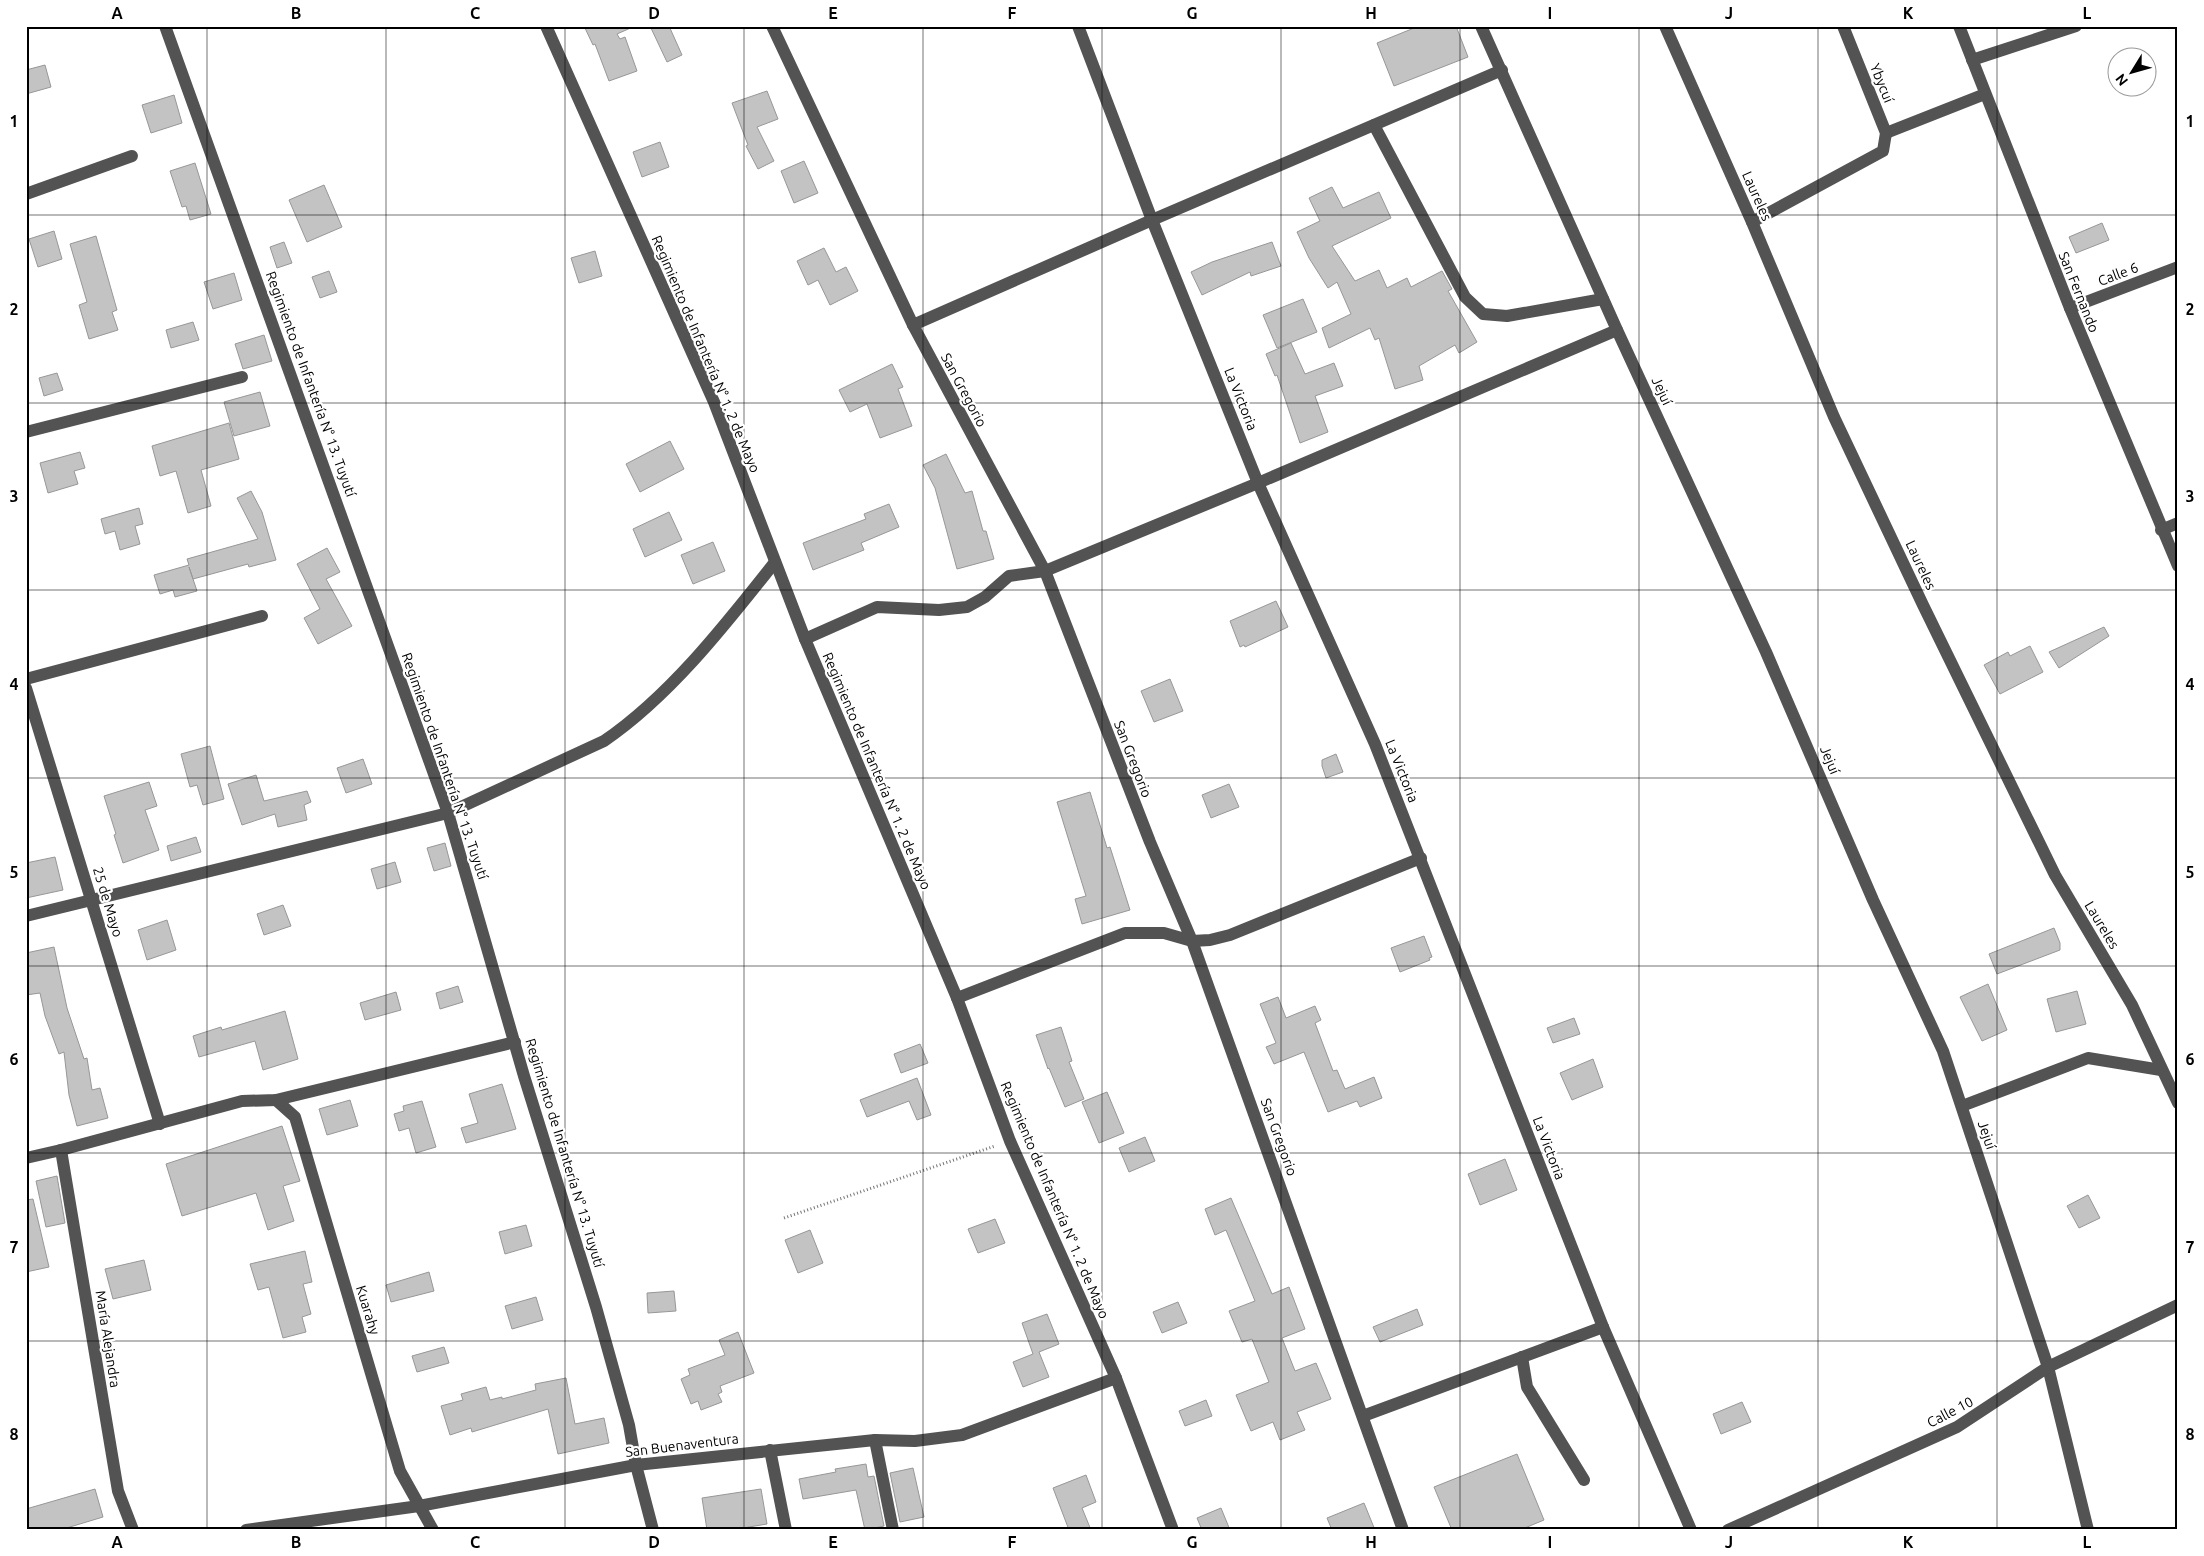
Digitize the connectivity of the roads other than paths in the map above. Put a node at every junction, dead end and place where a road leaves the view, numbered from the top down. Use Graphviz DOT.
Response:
graph roads {
  1 [pos="165,26"];
  2 [pos="546,26"];
  3 [pos="772,26"];
  4 [pos="1078,26"];
  5 [pos="1481,26"];
  6 [pos="1665,26"];
  7 [pos="1843,26"];
  8 [pos="1959,26"];
  9 [pos="2076,26"];
  10 [pos="1972,60"];
  11 [pos="1502,70"];
  12 [pos="1985,94"];
  13 [pos="1374,124"];
  14 [pos="1886,133"];
  15 [pos="132,156"];
  16 [pos="26,194"];
  17 [pos="1152,220"];
  18 [pos="1752,222"];
  19 [pos="2178,267"];
  20 [pos="1603,299"];
  21 [pos="2070,308"];
  22 [pos="914,325"];
  23 [pos="1617,330"];
  24 [pos="242,377"];
  25 [pos="26,432"];
  26 [pos="1258,483"];
  27 [pos="2178,523"];
  28 [pos="2161,530"];
  29 [pos="776,562"];
  30 [pos="2178,566"];
  31 [pos="1044,571"];
  32 [pos="262,616"];
  33 [pos="805,639"];
  34 [pos="26,679"];
  35 [pos="26,688"];
  36 [pos="448,813"];
  37 [pos="1421,858"];
  38 [pos="92,901"];
  39 [pos="26,916"];
  40 [pos="1192,941"];
  41 [pos="957,998"];
  42 [pos="515,1042"];
  43 [pos="2161,1070"];
  44 [pos="276,1100"];
  45 [pos="2178,1103"];
  46 [pos="1962,1106"];
  47 [pos="160,1124"];
  48 [pos="62,1150"];
  49 [pos="26,1158"];
  50 [pos="2178,1305"];
  51 [pos="1603,1327"];
  52 [pos="1522,1357"];
  53 [pos="2048,1367"];
  54 [pos="1116,1378"];
  55 [pos="1363,1416"];
  56 [pos="875,1440"];
  57 [pos="770,1450"];
  58 [pos="636,1465"];
  59 [pos="1584,1480"];
  60 [pos="419,1506"];
  61 [pos="133,1530"];
  62 [pos="246,1530"];
  63 [pos="433,1530"];
  64 [pos="653,1530"];
  65 [pos="786,1530"];
  66 [pos="894,1530"];
  67 [pos="1173,1530"];
  68 [pos="1403,1530"];
  69 [pos="1691,1530"];
  70 [pos="1728,1530"];
  71 [pos="2088,1530"];
  1 -- 36 [label="street, Regimiento de Infantería N° 13. Tuyutí"];
  2 -- 29 [label="street, Regimiento de Infantería N° 1. 2 de Mayo"];
  3 -- 22 [label="street, San Gregorio"];
  4 -- 17 [label="street, La Victoria"];
  5 -- 11 [label="street, Jejuí"];
  6 -- 18 [label="street, Laureles"];
  7 -- 14 [label="street, Ybycuí"];
  8 -- 10 [label="street, San Fernando"];
  9 -- 10 [label="street"];
  10 -- 12 [label="street, San Fernando"];
  11 -- 13 [label="street"];
  11 -- 20 [label="street, Jejuí"];
  12 -- 14 [label="street"];
  12 -- 21 [label="street, San Fernando"];
  13 -- 17 [label="street"];
  13 -- 20 [label="street"];
  14 -- 18 [label="street"];
  15 -- 16 [label="street"];
  17 -- 22 [label="street"];
  17 -- 26 [label="street, La Victoria"];
  18 -- 43 [label="street, Laureles"];
  19 -- 21 [label="street, Calle 6"];
  20 -- 23 [label="street, Jejuí"];
  21 -- 28 [label="street, San Fernando"];
  22 -- 31 [label="street, San Gregorio"];
  23 -- 26 [label="street"];
  23 -- 46 [label="street, Jejuí"];
  24 -- 25 [label="street"];
  26 -- 31 [label="street"];
  26 -- 37 [label="street, La Victoria"];
  27 -- 28 [label="street"];
  28 -- 30 [label="street, San Fernando"];
  29 -- 33 [label="street, Regimiento de Infantería N° 1. 2 de Mayo"];
  29 -- 36 [label="street"];
  31 -- 33 [label="street"];
  31 -- 40 [label="street, San Gregorio"];
  32 -- 34 [label="street"];
  33 -- 41 [label="street, Regimiento de Infantería N° 1. 2 de Mayo"];
  35 -- 38 [label="street, 25 de Mayo"];
  36 -- 38 [label="street"];
  36 -- 42 [label="street, Regimiento de Infantería N° 13. Tuyutí"];
  37 -- 40 [label="street"];
  37 -- 51 [label="street, La Victoria"];
  38 -- 39 [label="street"];
  38 -- 47 [label="street, 25 de Mayo"];
  40 -- 41 [label="street"];
  40 -- 55 [label="street, San Gregorio"];
  41 -- 54 [label="street, Regimiento de Infantería N° 1. 2 de Mayo"];
  42 -- 44 [label="street"];
  42 -- 58 [label="street, Regimiento de Infantería N° 13. Tuyutí"];
  43 -- 45 [label="street, Laureles"];
  43 -- 46 [label="street"];
  44 -- 47 [label="street"];
  44 -- 60 [label="street, Kuarahy"];
  46 -- 53 [label="street, Jejuí"];
  47 -- 48 [label="street"];
  48 -- 49 [label="street"];
  48 -- 61 [label="street, María Alejandra"];
  50 -- 53 [label="street, Calle 10"];
  51 -- 52 [label="street"];
  51 -- 69 [label="street, La Victoria"];
  52 -- 55 [label="street"];
  52 -- 59 [label="street"];
  53 -- 70 [label="street, Calle 10"];
  53 -- 71 [label="street, Jejuí"];
  54 -- 56 [label="street, San Buenaventura"];
  54 -- 67 [label="street, Regimiento de Infantería N° 1. 2 de Mayo"];
  55 -- 68 [label="street, San Gregorio"];
  56 -- 57 [label="street, San Buenaventura"];
  56 -- 66 [label="street"];
  57 -- 58 [label="street, San Buenaventura"];
  57 -- 65 [label="street"];
  58 -- 60 [label="street, San Buenaventura"];
  58 -- 64 [label="street, Regimiento de Infantería N° 13. Tuyutí"];
  60 -- 62 [label="street, San Buenaventura"];
  60 -- 63 [label="street, Kuarahy"];
}
